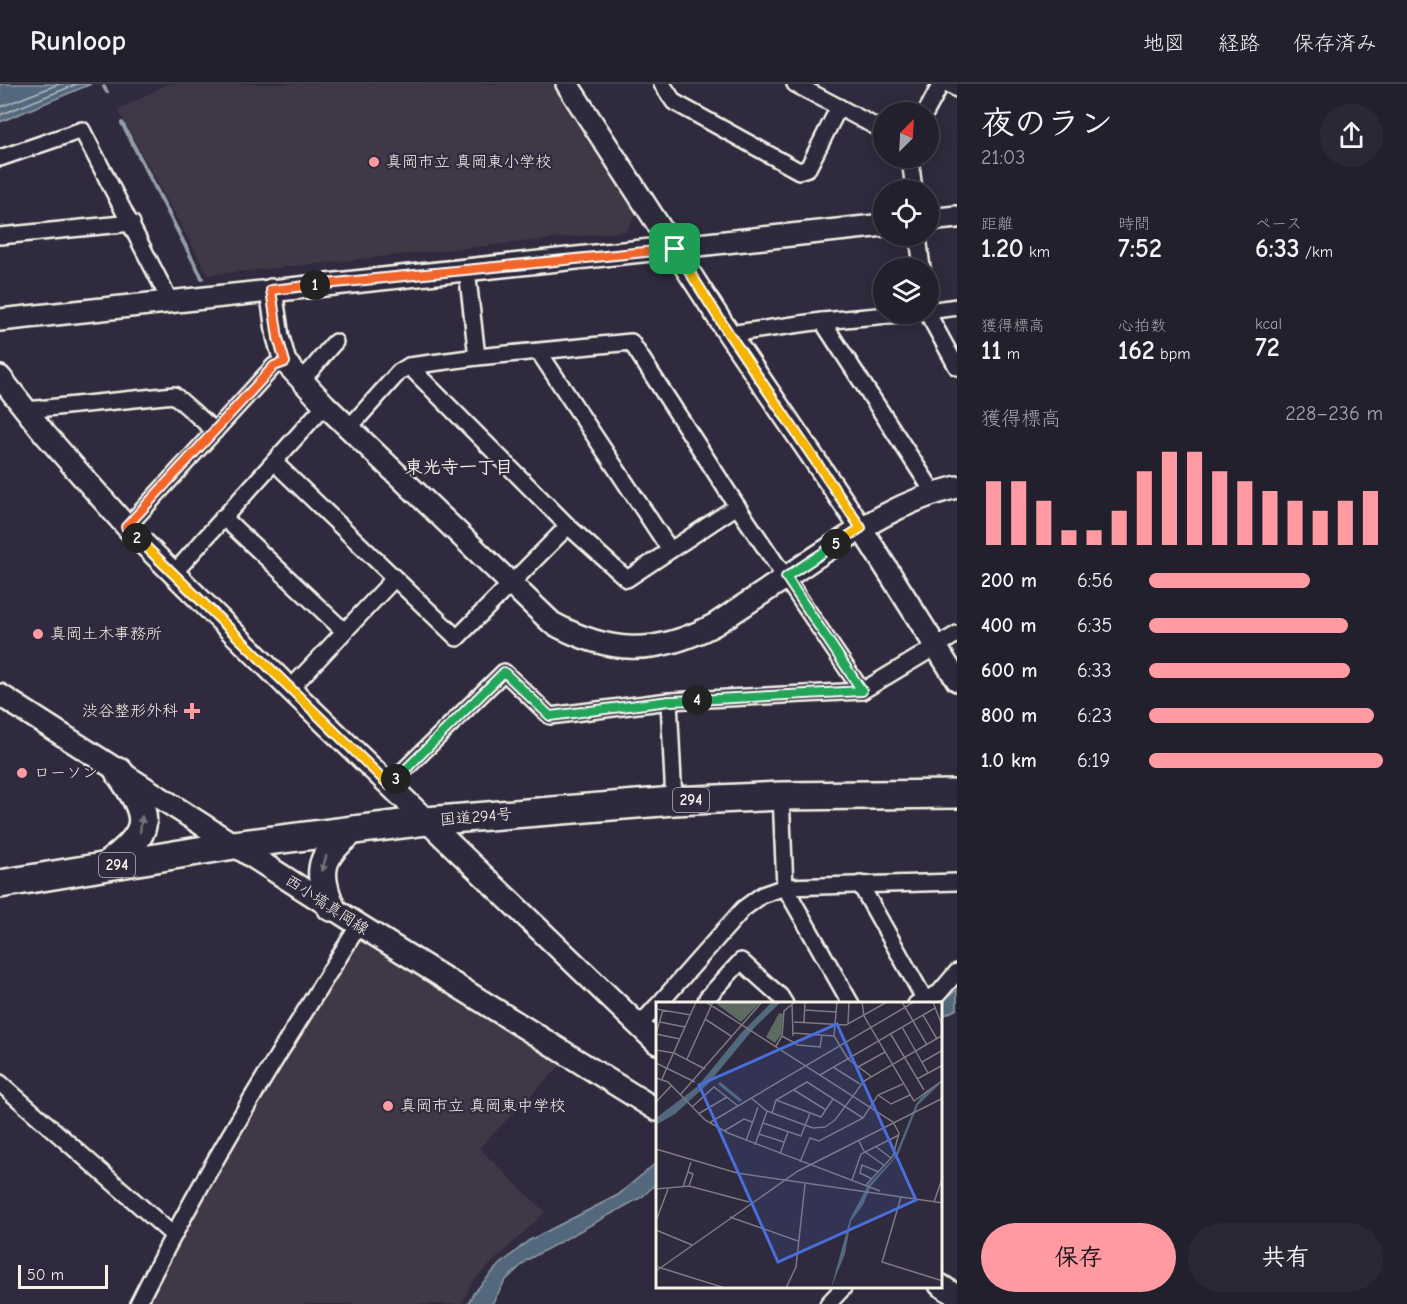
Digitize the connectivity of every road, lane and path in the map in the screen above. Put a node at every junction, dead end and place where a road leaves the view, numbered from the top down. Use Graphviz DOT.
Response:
graph roads {
  1 [pos="567,84"];
  2 [pos="662,84"];
  3 [pos="795,84"];
  4 [pos="941,84"];
  5 [pos="948,84"];
  6 [pos="957,88"];
  7 [pos="931,102"];
  8 [pos="839,107"];
  9 [pos="873,125"];
  10 [pos="0,158"];
  11 [pos="957,217"];
  12 [pos="939,218"];
  13 [pos="132,223"];
  14 [pos="873,226"];
  15 [pos="0,236"];
  16 [pos="675,249"];
  17 [pos="467,270"];
  18 [pos="271,290"];
  19 [pos="170,301"];
  20 [pos="957,307"];
  21 [pos="939,310"];
  22 [pos="873,316"];
  23 [pos="0,320"];
  24 [pos="822,321"];
  25 [pos="934,324"];
  26 [pos="729,334"];
  27 [pos="335,342"];
  28 [pos="539,352"];
  29 [pos="477,357"];
  30 [pos="285,362"];
  31 [pos="409,366"];
  32 [pos="957,367"];
  33 [pos="0,377"];
  34 [pos="302,379"];
  35 [pos="325,405"];
  36 [pos="27,410"];
  37 [pos="350,428"];
  38 [pos="215,430"];
  39 [pos="274,462"];
  40 [pos="957,487"];
  41 [pos="934,492"];
  42 [pos="737,506"];
  43 [pos="224,517"];
  44 [pos="568,526"];
  45 [pos="126,527"];
  46 [pos="861,528"];
  47 [pos="670,550"];
  48 [pos="172,574"];
  49 [pos="786,577"];
  50 [pos="394,579"];
  51 [pos="510,584"];
  52 [pos="344,631"];
  53 [pos="957,634"];
  54 [pos="936,646"];
  55 [pos="957,680"];
  56 [pos="290,689"];
  57 [pos="862,691"];
  58 [pos="0,695"];
  59 [pos="669,701"];
  60 [pos="118,772"];
  61 [pos="389,785"];
  62 [pos="957,794"];
  63 [pos="781,796"];
  64 [pos="674,801"];
  65 [pos="426,821"];
  66 [pos="353,830"];
  67 [pos="234,845"];
  68 [pos="105,867"];
  69 [pos="957,882"];
  70 [pos="0,884"];
  71 [pos="860,884"];
  72 [pos="785,887"];
  73 [pos="331,907"];
  74 [pos="359,925"];
  75 [pos="957,972"];
  76 [pos="661,1002"];
  77 [pos="706,1002"];
  78 [pos="784,1002"];
  79 [pos="850,1002"];
  80 [pos="920,1002"];
  81 [pos="656,1007"];
  82 [pos="639,1026"];
  83 [pos="656,1042"];
  84 [pos="0,1083"];
  85 [pos="656,1109"];
  86 [pos="172,1235"];
  87 [pos="942,1286"];
  88 [pos="841,1289"];
  89 [pos="957,1296"];
  90 [pos="138,1304"];
  91 [pos="828,1304"];
  1 -- 16 [label="street"];
  2 -- 8 [label="street"];
  3 -- 8 [label="street"];
  4 -- 7 [label="street"];
  5 -- 6 [label="street"];
  8 -- 9 [label="street"];
  10 -- 13 [label="street"];
  11 -- 12 [label="street"];
  13 -- 15 [label="street"];
  13 -- 19 [label="street"];
  14 -- 16 [label="street"];
  16 -- 17 [label="street"];
  16 -- 26 [label="street"];
  17 -- 18 [label="street"];
  17 -- 29 [label="street"];
  18 -- 19 [label="street"];
  18 -- 30 [label="street"];
  19 -- 23 [label="street"];
  20 -- 21 [label="street"];
  22 -- 24 [label="street"];
  24 -- 26 [label="street"];
  24 -- 41 [label="street"];
  25 -- 32 [label="street"];
  26 -- 46 [label="street"];
  27 -- 34 [label="street"];
  28 -- 29 [label="street"];
  28 -- 42 [label="street"];
  28 -- 47 [label="street"];
  29 -- 31 [label="street"];
  30 -- 34 [label="street"];
  30 -- 38 [label="street"];
  31 -- 37 [label="street"];
  31 -- 44 [label="street"];
  33 -- 36 [label="street"];
  34 -- 35 [label="street"];
  35 -- 37 [label="street"];
  35 -- 39 [label="street"];
  36 -- 38 [label="street"];
  36 -- 45 [label="street"];
  37 -- 51 [label="street"];
  38 -- 45 [label="street"];
  39 -- 43 [label="street"];
  39 -- 50 [label="street"];
  40 -- 41 [label="street"];
  41 -- 46 [label="street"];
  42 -- 47 [label="street"];
  42 -- 49 [label="street"];
  43 -- 48 [label="street"];
  43 -- 52 [label="street"];
  44 -- 47 [label="street"];
  44 -- 51 [label="street"];
  45 -- 48 [label="street"];
  46 -- 49 [label="street"];
  46 -- 54 [label="street"];
  48 -- 56 [label="street"];
  49 -- 51 [label="street"];
  49 -- 57 [label="street"];
  50 -- 51 [label="street"];
  50 -- 52 [label="street"];
  52 -- 56 [label="street"];
  53 -- 54 [label="street"];
  54 -- 55 [label="street"];
  54 -- 57 [label="street"];
  56 -- 61 [label="street"];
  57 -- 59 [label="street"];
  58 -- 60 [label="street, 西小塙真岡線"];
  59 -- 61 [label="street"];
  59 -- 64 [label="street"];
  60 -- 67 [label="street, 西小塙真岡線"];
  68 -- 60 [label="highway, one-way"];
  61 -- 65 [label="street"];
  62 -- 63 [label="highway, 国道294号 / 294"];
  63 -- 64 [label="highway, 国道294号 / 294"];
  63 -- 72 [label="street"];
  64 -- 65 [label="highway, 国道294号 / 294"];
  65 -- 66 [label="highway, 国道294号 / 294"];
  65 -- 82 [label="street"];
  66 -- 67 [label="highway, 国道294号 / 294"];
  66 -- 73 [label="highway, one-way"];
  67 -- 68 [label="highway, 国道294号 / 294"];
  67 -- 73 [label="street, 西小塙真岡線"];
  68 -- 70 [label="highway, 国道294号 / 294"];
  69 -- 71 [label="street"];
  71 -- 72 [label="street"];
  71 -- 80 [label="street"];
  72 -- 76 [label="street"];
  72 -- 79 [label="street"];
  73 -- 74 [label="street, 西小塙真岡線"];
  74 -- 85 [label="street, 西小塙真岡線"];
  74 -- 86 [label="street"];
  75 -- 80 [label="street"];
  77 -- 78 [label="street"];
  81 -- 82 [label="street"];
  82 -- 83 [label="street"];
  84 -- 86 [label="street"];
  86 -- 90 [label="street"];
  87 -- 89 [label="street"];
  88 -- 91 [label="street"];
}
